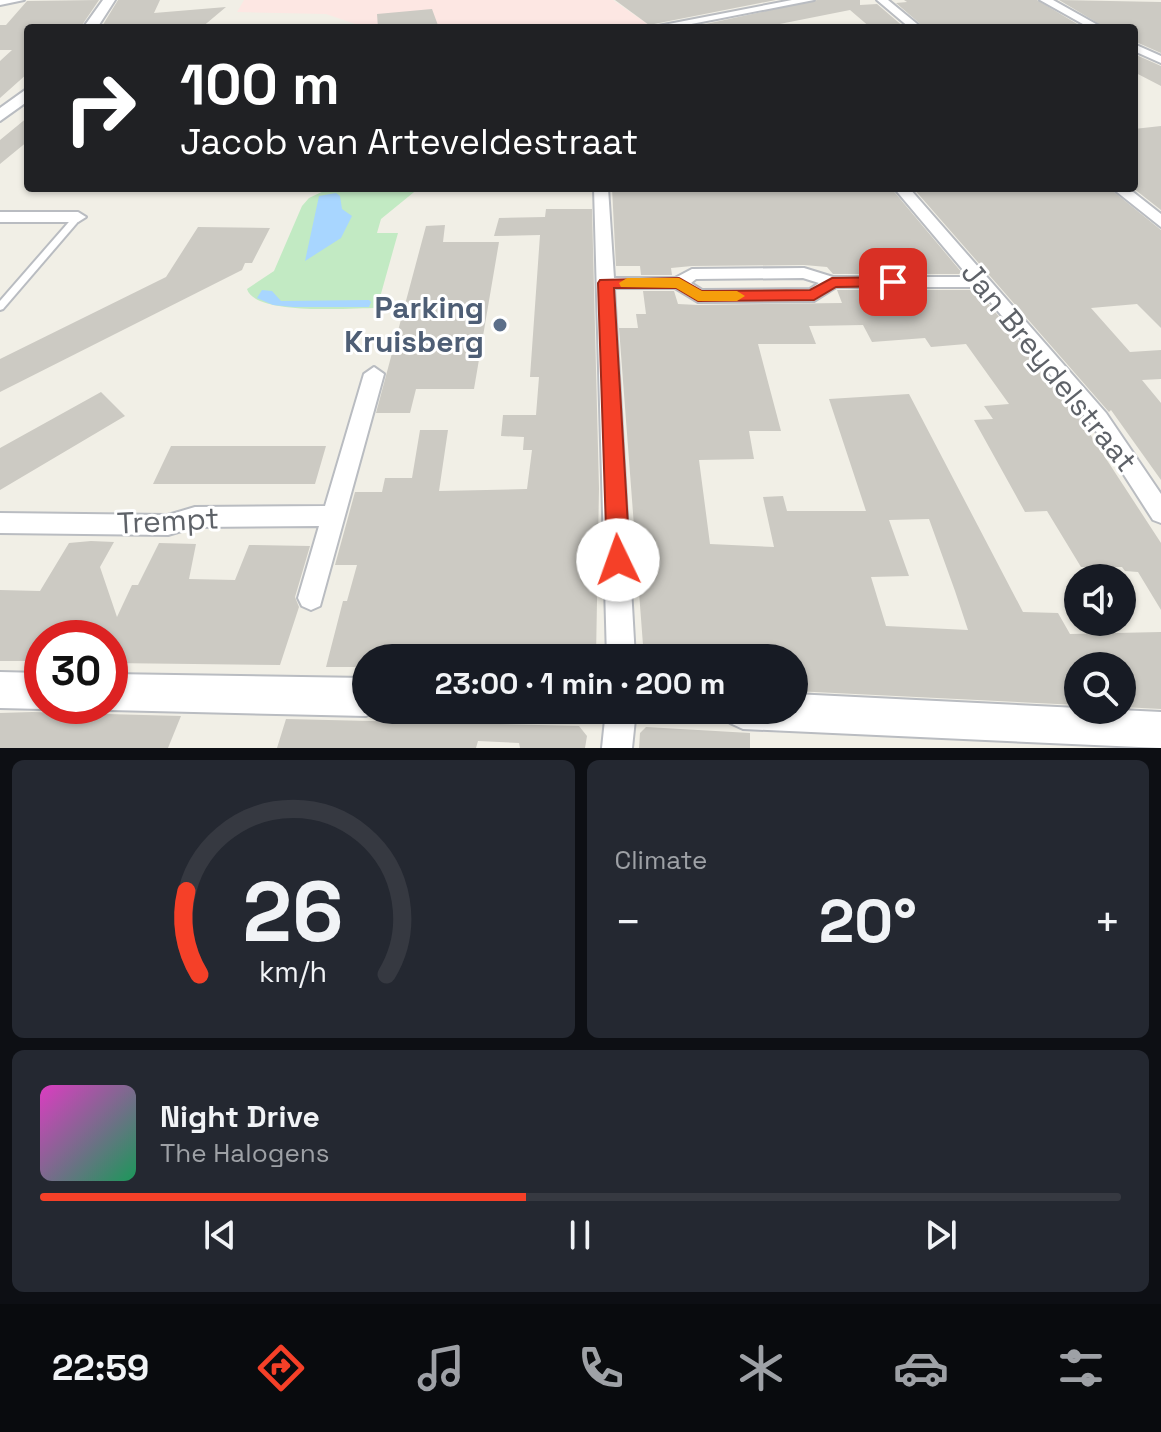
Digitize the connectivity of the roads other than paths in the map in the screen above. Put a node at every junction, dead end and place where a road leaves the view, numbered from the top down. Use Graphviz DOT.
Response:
graph roads {
  1 [pos="19,0"];
  2 [pos="109,0"];
  3 [pos="809,0"];
  4 [pos="882,0"];
  5 [pos="1045,0"];
  6 [pos="0,2"];
  7 [pos="724,16"];
  8 [pos="93,24"];
  9 [pos="677,24"];
  10 [pos="739,24"];
  11 [pos="912,24"];
  12 [pos="1090,24"];
  13 [pos="1138,49"];
  14 [pos="1161,60"];
  15 [pos="24,96"];
  16 [pos="0,116"];
  17 [pos="601,192"];
  18 [pos="905,192"];
  19 [pos="1124,192"];
  20 [pos="0,217"];
  21 [pos="78,217"];
  22 [pos="1161,222"];
  23 [pos="984,282"];
  24 [pos="606,283"];
  25 [pos="0,307"];
  26 [pos="374,374"];
  27 [pos="1161,513"];
  28 [pos="335,516"];
  29 [pos="0,523"];
  30 [pos="311,598"];
  31 [pos="620,644"];
  32 [pos="0,690"];
  33 [pos="24,691"];
  34 [pos="128,692"];
  35 [pos="352,697"];
  36 [pos="808,713"];
  37 [pos="620,724"];
  38 [pos="1161,731"];
  39 [pos="617,748"];
  1 -- 6 [label="street"];
  2 -- 8 [label="street"];
  3 -- 7 [label="street"];
  4 -- 11 [label="street"];
  5 -- 12 [label="street"];
  7 -- 9 [label="street"];
  7 -- 10 [label="street"];
  13 -- 14 [label="street"];
  15 -- 16 [label="street"];
  17 -- 24 [label="street"];
  18 -- 23 [label="street, Jan Breydelstraat"];
  19 -- 22 [label="street"];
  20 -- 21 [label="street"];
  21 -- 25 [label="lane"];
  23 -- 24 [label="street"];
  23 -- 27 [label="street, Jan Breydelstraat"];
  24 -- 31 [label="street"];
  26 -- 28 [label="street"];
  28 -- 29 [label="street, Trempt"];
  28 -- 30 [label="street"];
  32 -- 33 [label="street"];
  34 -- 35 [label="street"];
  36 -- 38 [label="street"];
  37 -- 39 [label="street"];
}
